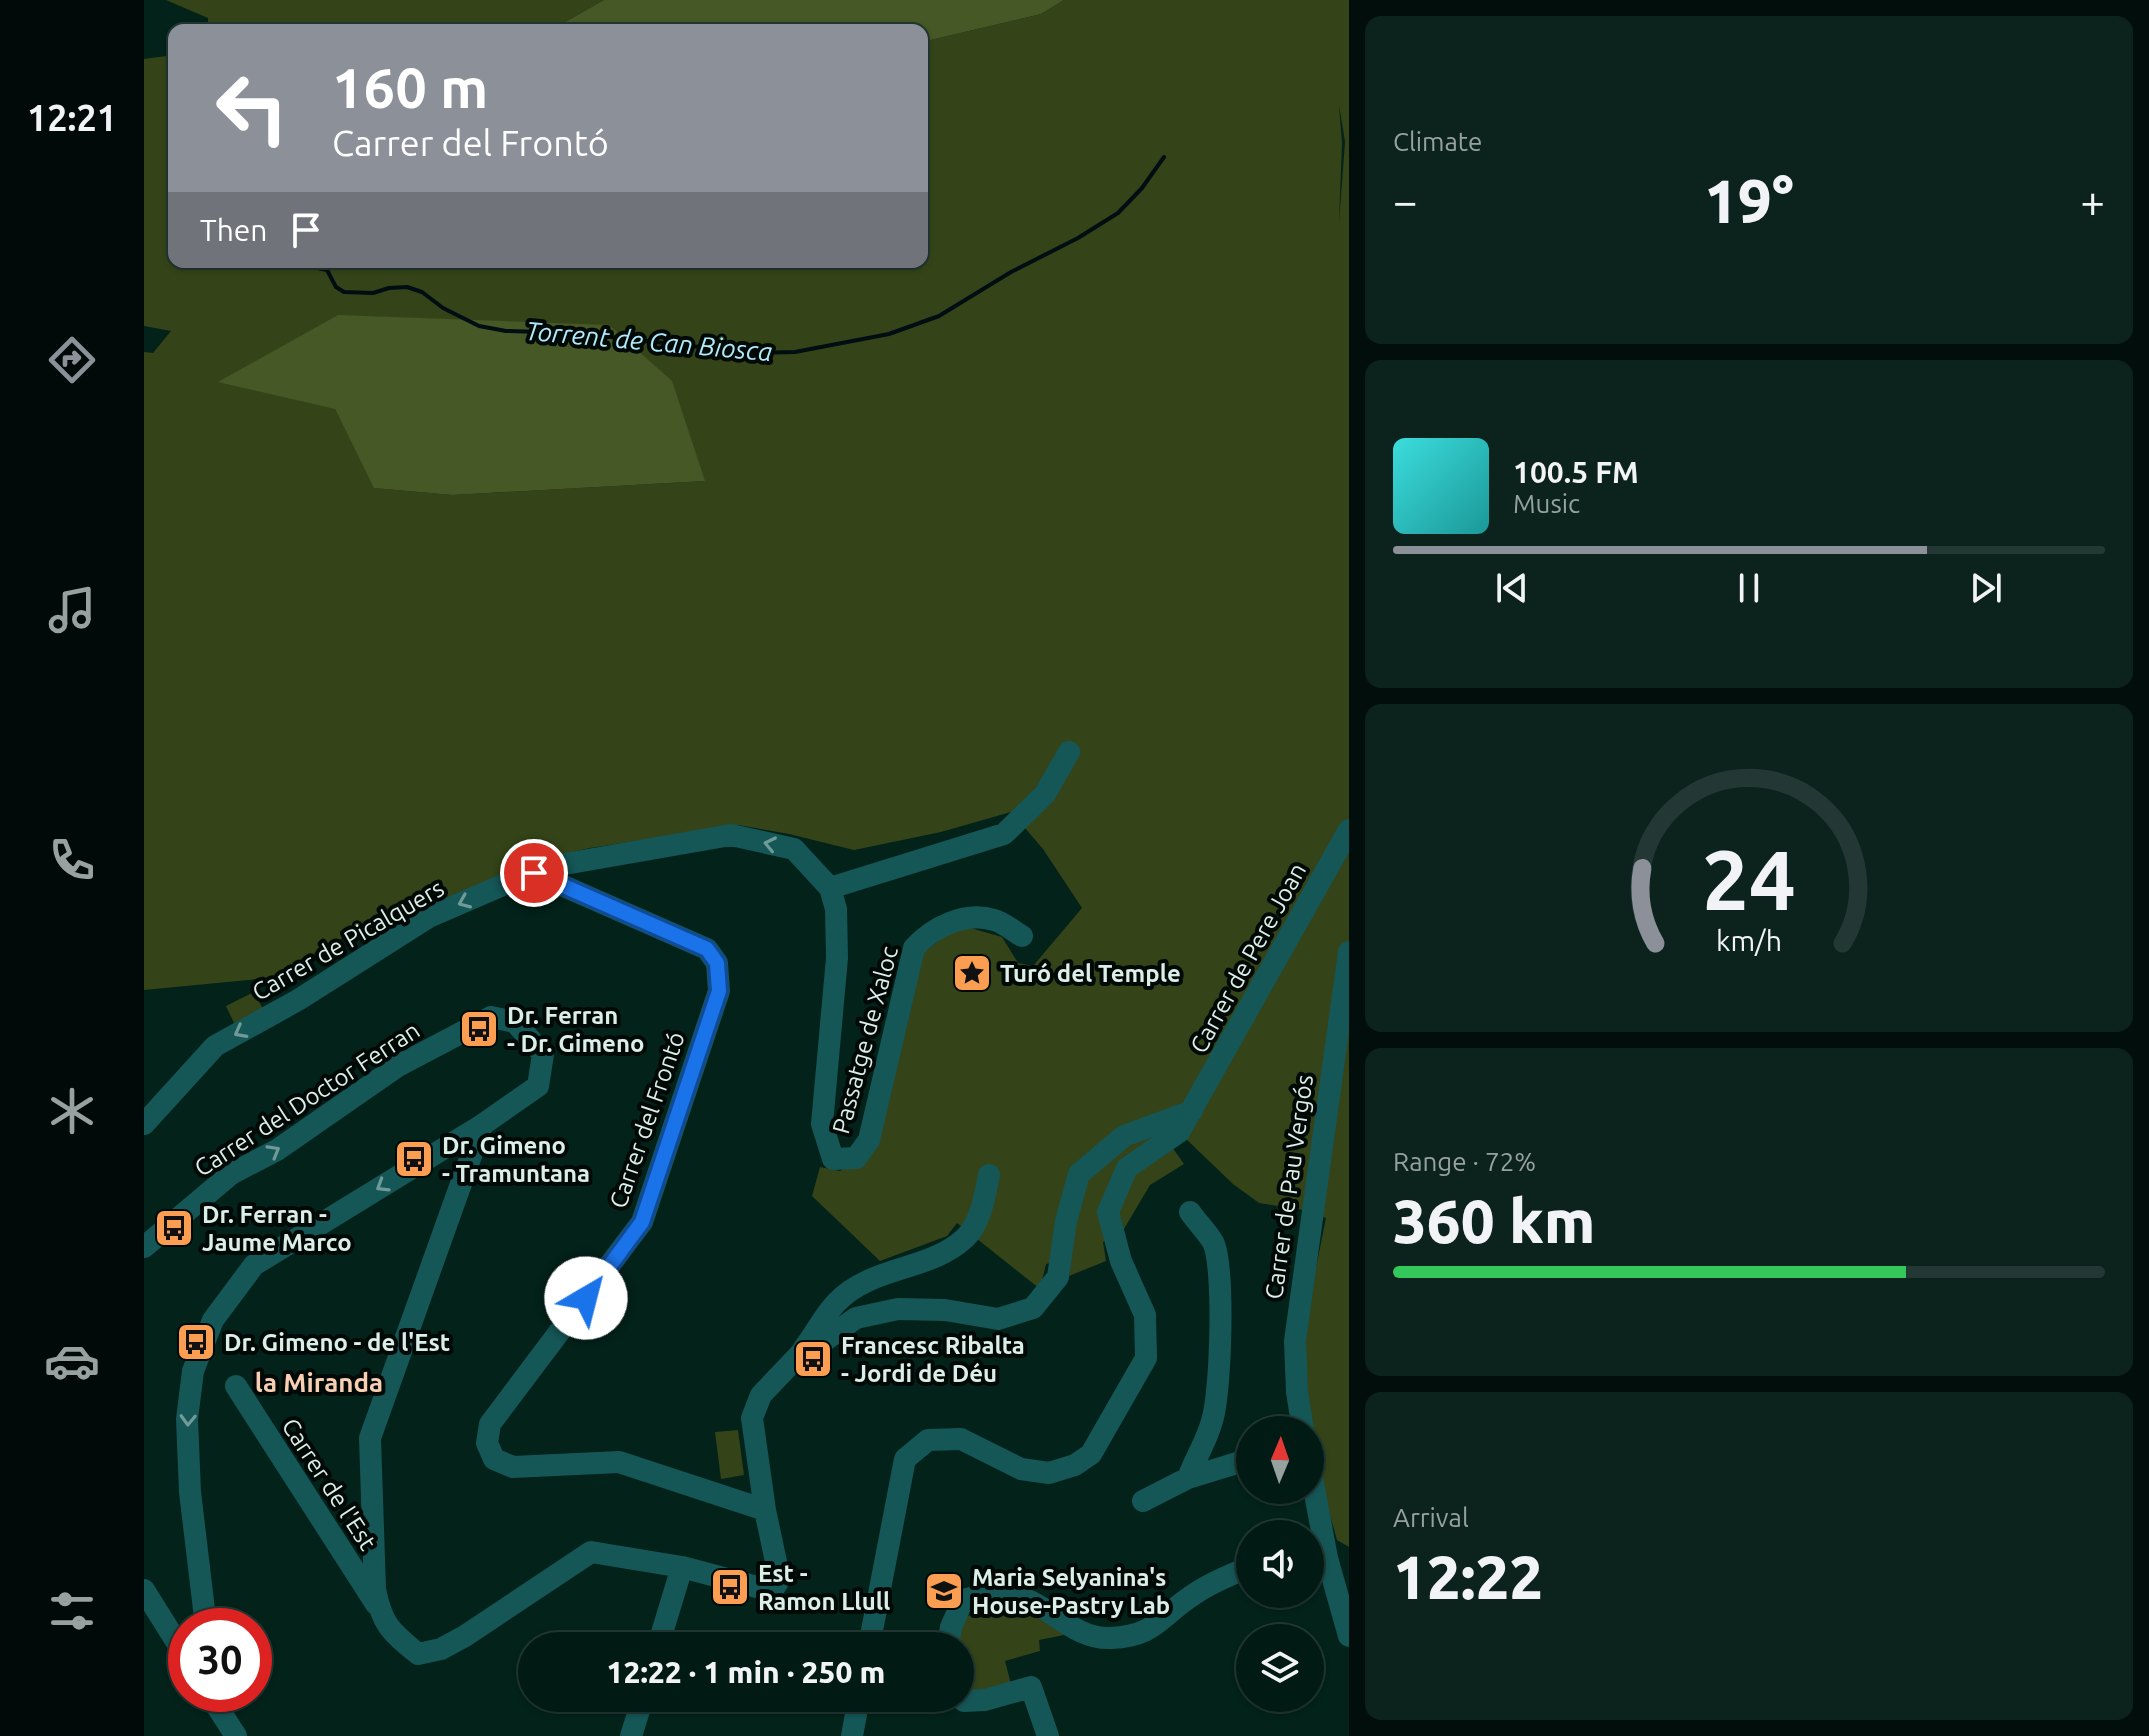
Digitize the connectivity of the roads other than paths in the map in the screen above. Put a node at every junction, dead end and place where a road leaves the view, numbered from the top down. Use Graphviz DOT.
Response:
graph roads {
  1 [pos="1069,752"];
  2 [pos="1349,830"];
  3 [pos="534,873"];
  4 [pos="830,888"];
  5 [pos="1022,936"];
  6 [pos="1349,952"];
  7 [pos="1192,1111"];
  8 [pos="144,1124"];
  9 [pos="482,1125"];
  10 [pos="989,1175"];
  11 [pos="1190,1212"];
  12 [pos="144,1247"];
  13 [pos="801,1353"];
  14 [pos="236,1386"];
  15 [pos="1301,1416"];
  16 [pos="1236,1463"];
  17 [pos="1188,1478"];
  18 [pos="1143,1501"];
  19 [pos="765,1510"];
  20 [pos="682,1567"];
  21 [pos="1236,1572"];
  22 [pos="1324,1574"];
  23 [pos="144,1590"];
  24 [pos="204,1608"];
  25 [pos="379,1609"];
  26 [pos="168,1628"];
  27 [pos="662,1632"];
  28 [pos="872,1632"];
  29 [pos="950,1632"];
  30 [pos="1349,1636"];
  31 [pos="974,1701"];
  32 [pos="215,1712"];
  33 [pos="222,1712"];
  34 [pos="639,1712"];
  35 [pos="856,1712"];
  36 [pos="219,1736"];
  37 [pos="236,1736"];
  38 [pos="631,1736"];
  39 [pos="852,1736"];
  40 [pos="1048,1736"];
  1 -- 4 [label="street"];
  2 -- 7 [label="street, Carrer de Pere Joan"];
  4 -- 3 [label="street, Carrer de Picalquers, one-way"];
  3 -- 8 [label="street, Carrer de Picalquers, one-way"];
  3 -- 19 [label="street, Carrer del Frontó"];
  4 -- 5 [label="street, Passatge de Xaloc"];
  6 -- 15 [label="street, Carrer de Pau Vergós"];
  7 -- 13 [label="street"];
  7 -- 28 [label="street, Carrer de Pere Joan"];
  12 -- 9 [label="street, Carrer del Doctor Ferran, one-way"];
  9 -- 24 [label="street, one-way"];
  9 -- 25 [label="street"];
  10 -- 13 [label="street"];
  11 -- 17 [label="street"];
  13 -- 19 [label="street"];
  14 -- 25 [label="street, Carrer de l'Est"];
  16 -- 17 [label="street"];
  17 -- 18 [label="street"];
  19 -- 20 [label="street"];
  20 -- 25 [label="street, Carrer de l'Est"];
  20 -- 27 [label="street"];
  21 -- 29 [label="street"];
  22 -- 30 [label="street"];
  23 -- 26 [label="street"];
  31 -- 40 [label="street"];
  32 -- 36 [label="street"];
  33 -- 37 [label="street"];
  34 -- 38 [label="street"];
  35 -- 39 [label="street"];
}
